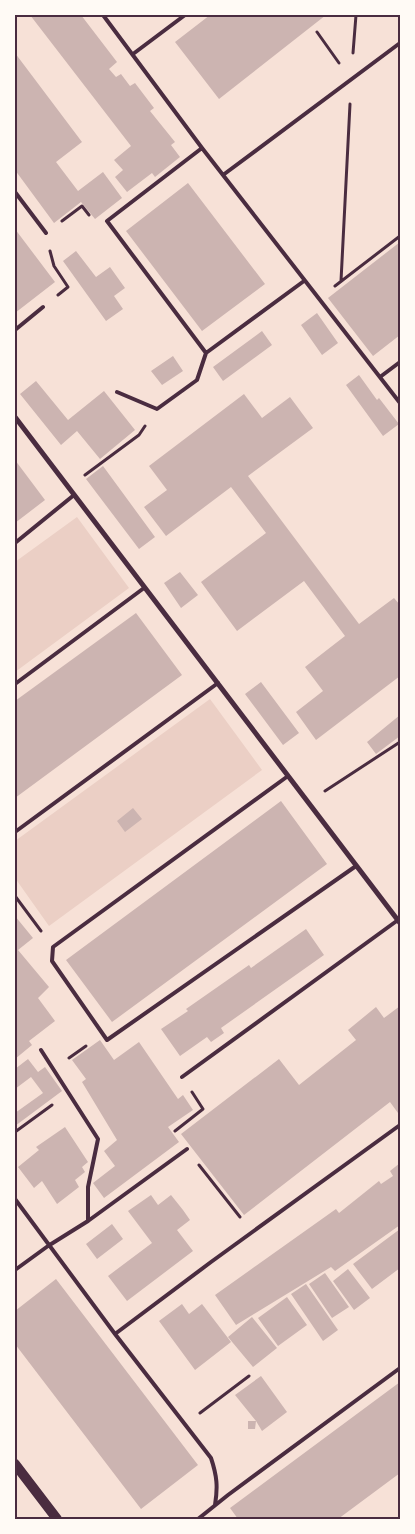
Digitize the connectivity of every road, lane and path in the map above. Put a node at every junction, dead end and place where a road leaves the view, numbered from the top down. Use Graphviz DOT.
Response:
graph roads {
  1 [pos="103,15"];
  2 [pos="185,15"];
  3 [pos="356,15"];
  4 [pos="317,32"];
  5 [pos="400,43"];
  6 [pos="133,54"];
  7 [pos="351,80"];
  8 [pos="202,148"];
  9 [pos="223,176"];
  10 [pos="15,192"];
  11 [pos="107,221"];
  12 [pos="60,222"];
  13 [pos="46,233"];
  14 [pos="400,236"];
  15 [pos="304,281"];
  16 [pos="341,281"];
  17 [pos="318,298"];
  18 [pos="44,307"];
  19 [pos="15,330"];
  20 [pos="206,353"];
  21 [pos="400,362"];
  22 [pos="380,377"];
  23 [pos="117,392"];
  24 [pos="400,403"];
  25 [pos="157,409"];
  26 [pos="15,417"];
  27 [pos="68,488"];
  28 [pos="74,495"];
  29 [pos="15,543"];
  30 [pos="144,588"];
  31 [pos="15,684"];
  32 [pos="218,684"];
  33 [pos="400,742"];
  34 [pos="288,776"];
  35 [pos="308,802"];
  36 [pos="15,832"];
  37 [pos="356,866"];
  38 [pos="15,896"];
  39 [pos="399,922"];
  40 [pos="54,947"];
  41 [pos="41,1050"];
  42 [pos="182,1077"];
  43 [pos="68,1092"];
  44 [pos="400,1125"];
  45 [pos="15,1132"];
  46 [pos="187,1149"];
  47 [pos="15,1199"];
  48 [pos="88,1221"];
  49 [pos="252,1232"];
  50 [pos="48,1246"];
  51 [pos="15,1270"];
  52 [pos="115,1334"];
  53 [pos="400,1368"];
  54 [pos="249,1376"];
  55 [pos="185,1424"];
  56 [pos="15,1464"];
  57 [pos="216,1505"];
  58 [pos="57,1519"];
  59 [pos="198,1519"];
  1 -- 6 [label="lane"];
  2 -- 6 [label="lane"];
  3 -- 7 [label="path"];
  4 -- 7 [label="path"];
  5 -- 7 [label="lane"];
  6 -- 8 [label="lane"];
  7 -- 9 [label="lane"];
  7 -- 16 [label="path"];
  8 -- 9 [label="lane"];
  8 -- 11 [label="lane"];
  9 -- 15 [label="lane"];
  10 -- 13 [label="lane"];
  11 -- 12 [label="path"];
  11 -- 20 [label="lane"];
  13 -- 18 [label="path"];
  14 -- 16 [label="path"];
  15 -- 17 [label="lane"];
  15 -- 20 [label="lane"];
  16 -- 17 [label="path"];
  17 -- 22 [label="lane"];
  18 -- 19 [label="lane"];
  20 -- 25 [label="lane"];
  21 -- 22 [label="lane"];
  22 -- 24 [label="lane"];
  23 -- 25 [label="lane"];
  25 -- 27 [label="path"];
  26 -- 27 [label="street"];
  27 -- 28 [label="street"];
  28 -- 29 [label="lane"];
  28 -- 30 [label="street"];
  30 -- 31 [label="lane"];
  30 -- 32 [label="street"];
  32 -- 34 [label="street"];
  32 -- 36 [label="lane"];
  33 -- 35 [label="path"];
  34 -- 35 [label="street"];
  34 -- 40 [label="lane"];
  35 -- 37 [label="street"];
  37 -- 39 [label="street"];
  37 -- 40 [label="lane"];
  38 -- 40 [label="path"];
  39 -- 42 [label="lane"];
  41 -- 43 [label="lane"];
  42 -- 46 [label="path"];
  43 -- 45 [label="path"];
  43 -- 48 [label="lane"];
  44 -- 49 [label="lane"];
  46 -- 48 [label="lane"];
  46 -- 49 [label="path"];
  47 -- 50 [label="lane"];
  48 -- 50 [label="lane"];
  49 -- 52 [label="lane"];
  50 -- 51 [label="lane"];
  50 -- 52 [label="lane"];
  52 -- 55 [label="lane"];
  53 -- 57 [label="lane"];
  54 -- 55 [label="path"];
  55 -- 57 [label="lane"];
  56 -- 58 [label="main road"];
  57 -- 59 [label="lane"];
}
